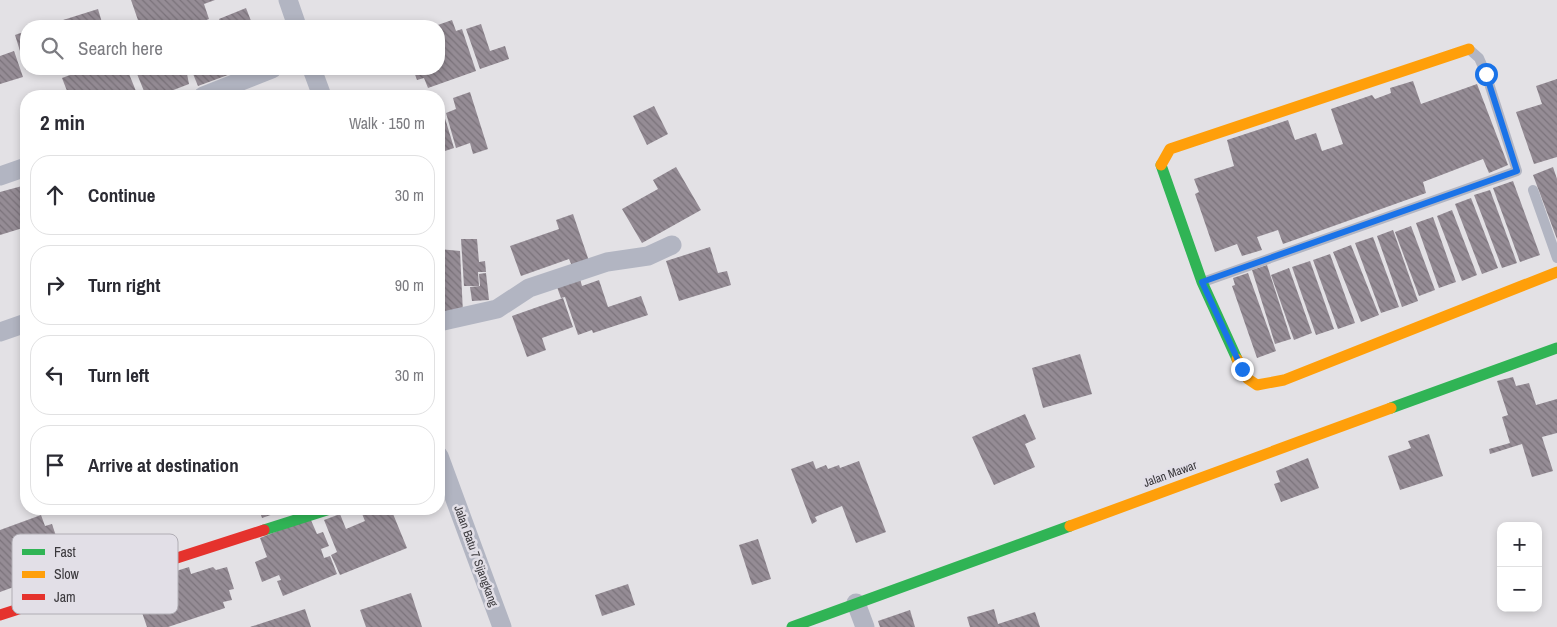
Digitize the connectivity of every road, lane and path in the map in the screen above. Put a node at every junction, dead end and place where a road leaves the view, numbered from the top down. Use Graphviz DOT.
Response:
graph roads {
  1 [pos="288,0"];
  2 [pos="295,20"];
  3 [pos="1469,49"];
  4 [pos="257,75"];
  5 [pos="314,75"];
  6 [pos="218,90"];
  7 [pos="320,90"];
  8 [pos="20,169"];
  9 [pos="0,176"];
  10 [pos="1533,190"];
  11 [pos="672,245"];
  12 [pos="1557,258"];
  13 [pos="1557,272"];
  14 [pos="1202,282"];
  15 [pos="445,321"];
  16 [pos="20,325"];
  17 [pos="0,332"];
  18 [pos="1557,348"];
  19 [pos="445,479"];
  20 [pos="311,515"];
  21 [pos="178,558"];
  22 [pos="856,603"];
  23 [pos="12,611"];
  24 [pos="0,615"];
  25 [pos="502,627"];
  26 [pos="792,627"];
  27 [pos="865,627"];
  1 -- 2 [label="street"];
  3 -- 14 [label="street"];
  3 -- 14 [label="lane"];
  4 -- 6 [label="street"];
  5 -- 7 [label="street"];
  8 -- 9 [label="street"];
  10 -- 12 [label="lane"];
  11 -- 15 [label="street"];
  13 -- 14 [label="street"];
  16 -- 17 [label="street"];
  18 -- 22 [label="street, Jalan Mawar"];
  19 -- 25 [label="street, Jalan Batu 7 Sijangkang"];
  20 -- 21 [label="street"];
  22 -- 26 [label="street, Jalan Mawar"];
  22 -- 27 [label="street"];
  23 -- 24 [label="street"];
}
